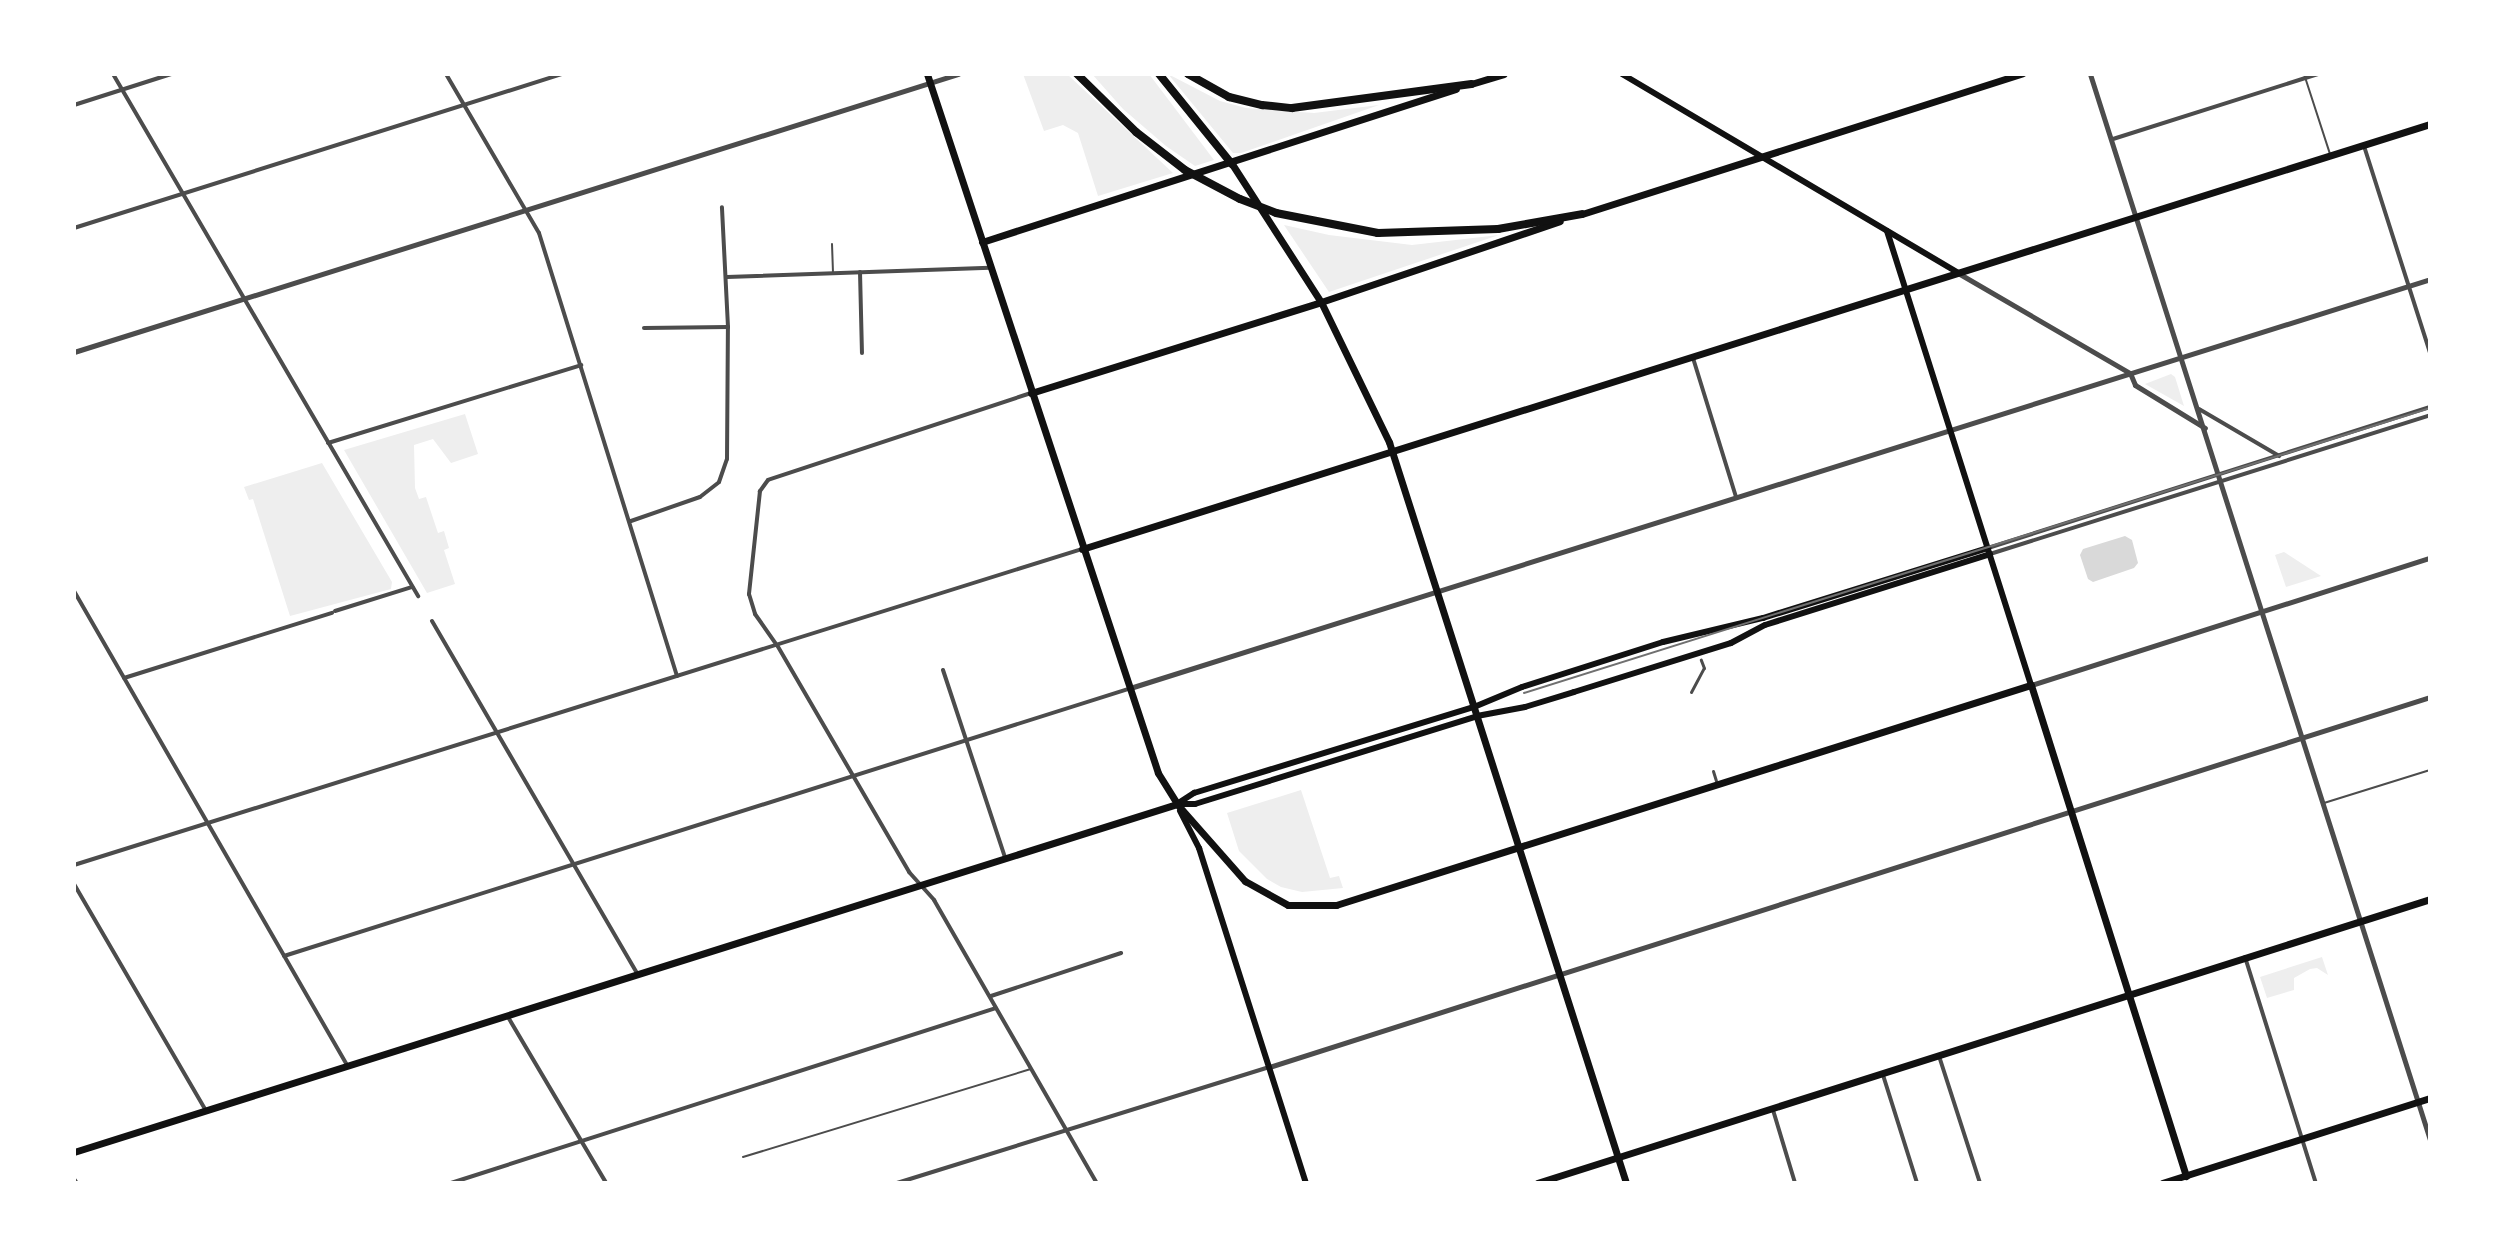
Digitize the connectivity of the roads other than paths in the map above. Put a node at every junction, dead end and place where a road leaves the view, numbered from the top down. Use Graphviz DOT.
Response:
graph roads {
  1 [pos="113,74"];
  2 [pos="171,74"];
  3 [pos="446,74"];
  4 [pos="562,74"];
  5 [pos="927,74"];
  6 [pos="958,74"];
  7 [pos="1077,74"];
  8 [pos="1159,74"];
  9 [pos="1188,74"];
  10 [pos="1504,74"];
  11 [pos="1622,74"];
  12 [pos="2022,74"];
  13 [pos="2090,74"];
  14 [pos="2318,74"];
  15 [pos="2305,76"];
  16 [pos="930,83"];
  17 [pos="1471,84"];
  18 [pos="122,89"];
  19 [pos="74,105"];
  20 [pos="464,105"];
  21 [pos="2430,124"];
  22 [pos="2113,139"];
  23 [pos="2364,145"];
  24 [pos="2330,155"];
  25 [pos="1764,157"];
  26 [pos="1232,164"];
  27 [pos="183,194"];
  28 [pos="722,207"];
  29 [pos="525,209"];
  30 [pos="1582,214"];
  31 [pos="2137,216"];
  32 [pos="74,228"];
  33 [pos="1887,231"];
  34 [pos="982,242"];
  35 [pos="832,244"];
  36 [pos="990,268"];
  37 [pos="860,272"];
  38 [pos="833,273"];
  39 [pos="1958,273"];
  40 [pos="727,277"];
  41 [pos="2430,279"];
  42 [pos="2409,286"];
  43 [pos="1906,288"];
  44 [pos="244,298"];
  45 [pos="1321,302"];
  46 [pos="728,327"];
  47 [pos="644,328"];
  48 [pos="74,352"];
  49 [pos="862,353"];
  50 [pos="2430,353"];
  51 [pos="1692,356"];
  52 [pos="2183,357"];
  53 [pos="581,365"];
  54 [pos="2130,373"];
  55 [pos="1031,393"];
  56 [pos="2430,407"];
  57 [pos="2199,409"];
  58 [pos="2430,415"];
  59 [pos="2205,428"];
  60 [pos="1951,430"];
  61 [pos="328,443"];
  62 [pos="1392,451"];
  63 [pos="2279,456"];
  64 [pos="2222,479"];
  65 [pos="1736,497"];
  66 [pos="631,521"];
  67 [pos="1082,549"];
  68 [pos="1990,552"];
  69 [pos="2430,558"];
  70 [pos="412,587"];
  71 [pos="74,591"];
  72 [pos="1437,591"];
  73 [pos="418,596"];
  74 [pos="2263,611"];
  75 [pos="432,621"];
  76 [pos="777,645"];
  77 [pos="1701,660"];
  78 [pos="943,670"];
  79 [pos="677,676"];
  80 [pos="124,678"];
  81 [pos="2031,685"];
  82 [pos="1129,688"];
  83 [pos="1691,692"];
  84 [pos="2430,697"];
  85 [pos="1476,712"];
  86 [pos="497,733"];
  87 [pos="2303,738"];
  88 [pos="966,740"];
  89 [pos="2430,770"];
  90 [pos="1713,771"];
  91 [pos="852,775"];
  92 [pos="1717,785"];
  93 [pos="2324,803"];
  94 [pos="1177,804"];
  95 [pos="2071,812"];
  96 [pos="208,823"];
  97 [pos="1520,848"];
  98 [pos="1005,858"];
  99 [pos="573,864"];
  100 [pos="74,865"];
  101 [pos="74,884"];
  102 [pos="921,885"];
  103 [pos="2430,899"];
  104 [pos="2361,921"];
  105 [pos="1121,953"];
  106 [pos="284,956"];
  107 [pos="2245,957"];
  108 [pos="1560,974"];
  109 [pos="638,975"];
  110 [pos="2128,995"];
  111 [pos="990,997"];
  112 [pos="996,1008"];
  113 [pos="508,1017"];
  114 [pos="1939,1055"];
  115 [pos="348,1067"];
  116 [pos="1269,1067"];
  117 [pos="1031,1069"];
  118 [pos="1882,1073"];
  119 [pos="2430,1098"];
  120 [pos="2418,1102"];
  121 [pos="1773,1107"];
  122 [pos="206,1111"];
  123 [pos="1066,1130"];
  124 [pos="2302,1139"];
  125 [pos="581,1140"];
  126 [pos="2430,1140"];
  127 [pos="74,1152"];
  128 [pos="743,1157"];
  129 [pos="1618,1157"];
  130 [pos="2187,1179"];
  131 [pos="451,1183"];
  132 [pos="606,1183"];
  133 [pos="897,1183"];
  134 [pos="1097,1183"];
  135 [pos="1306,1183"];
  136 [pos="1537,1183"];
  137 [pos="1626,1183"];
  138 [pos="1795,1183"];
  139 [pos="1917,1183"];
  140 [pos="1980,1183"];
  141 [pos="2162,1183"];
  142 [pos="2316,1183"];
  1 -- 18 [label="street"];
  2 -- 18 [label="street"];
  3 -- 20 [label="street"];
  4 -- 20 [label="street"];
  5 -- 16 [label="main road"];
  6 -- 16 [label="street"];
  7 -- 30 [label="highway"];
  8 -- 26 [label="highway"];
  9 -- 17 [label="highway"];
  10 -- 17 [label="main road"];
  11 -- 25 [label="main road"];
  12 -- 25 [label="main road"];
  13 -- 22 [label="street"];
  14 -- 15 [label="street"];
  15 -- 22 [label="street"];
  15 -- 24 [label="lane"];
  16 -- 29 [label="street"];
  16 -- 34 [label="main road"];
  17 -- 26 [label="main road"];
  18 -- 19 [label="street"];
  18 -- 27 [label="street"];
  20 -- 27 [label="street"];
  20 -- 29 [label="street"];
  21 -- 23 [label="main road"];
  22 -- 31 [label="street"];
  23 -- 24 [label="main road"];
  23 -- 42 [label="street"];
  24 -- 31 [label="main road"];
  25 -- 30 [label="main road"];
  25 -- 33 [label="main road"];
  26 -- 34 [label="main road"];
  26 -- 45 [label="main road"];
  27 -- 32 [label="street"];
  27 -- 44 [label="street"];
  28 -- 40 [label="street"];
  29 -- 44 [label="street"];
  29 -- 53 [label="street"];
  30 -- 45 [label="main road"];
  31 -- 39 [label="main road"];
  31 -- 52 [label="street"];
  33 -- 39 [label="main road"];
  33 -- 43 [label="main road"];
  34 -- 36 [label="main road"];
  35 -- 38 [label="lane"];
  36 -- 37 [label="street"];
  36 -- 55 [label="main road"];
  37 -- 38 [label="street"];
  37 -- 49 [label="street"];
  38 -- 40 [label="street"];
  39 -- 43 [label="main road"];
  39 -- 54 [label="street"];
  40 -- 46 [label="street"];
  41 -- 42 [label="street"];
  42 -- 50 [label="street"];
  42 -- 52 [label="street"];
  43 -- 51 [label="main road"];
  43 -- 60 [label="main road"];
  44 -- 48 [label="street"];
  44 -- 61 [label="street"];
  45 -- 55 [label="main road"];
  45 -- 62 [label="main road"];
  46 -- 47 [label="street"];
  46 -- 66 [label="street"];
  51 -- 62 [label="main road"];
  51 -- 65 [label="street"];
  52 -- 54 [label="street"];
  52 -- 57 [label="street"];
  53 -- 61 [label="street"];
  53 -- 66 [label="street"];
  54 -- 59 [label="street"];
  54 -- 60 [label="street"];
  55 -- 67 [label="main road"];
  55 -- 76 [label="street"];
  56 -- 63 [label="street"];
  57 -- 59 [label="street"];
  57 -- 63 [label="street"];
  58 -- 64 [label="street"];
  59 -- 64 [label="street"];
  60 -- 65 [label="street"];
  60 -- 68 [label="main road"];
  61 -- 70 [label="street"];
  62 -- 67 [label="main road"];
  62 -- 72 [label="main road"];
  63 -- 64 [label="street"];
  64 -- 68 [label="street"];
  64 -- 74 [label="street"];
  65 -- 72 [label="street"];
  66 -- 79 [label="street"];
  67 -- 76 [label="street"];
  67 -- 82 [label="main road"];
  68 -- 81 [label="main road"];
  68 -- 85 [label="main road"];
  68 -- 85 [label="main road"];
  69 -- 74 [label="street"];
  70 -- 73 [label="street"];
  70 -- 80 [label="street"];
  71 -- 80 [label="street"];
  72 -- 82 [label="street"];
  72 -- 85 [label="main road"];
  74 -- 81 [label="street"];
  74 -- 87 [label="street"];
  75 -- 86 [label="street"];
  76 -- 79 [label="street"];
  76 -- 91 [label="street"];
  77 -- 83 [label="street"];
  78 -- 88 [label="street"];
  79 -- 86 [label="street"];
  80 -- 96 [label="street"];
  81 -- 92 [label="main road"];
  81 -- 95 [label="main road"];
  82 -- 88 [label="street"];
  82 -- 94 [label="main road"];
  84 -- 87 [label="street"];
  85 -- 94 [label="main road"];
  85 -- 97 [label="main road"];
  86 -- 96 [label="street"];
  86 -- 99 [label="street"];
  87 -- 93 [label="street"];
  87 -- 95 [label="street"];
  88 -- 91 [label="street"];
  88 -- 98 [label="street"];
  89 -- 93 [label="lane"];
  90 -- 92 [label="street"];
  91 -- 99 [label="street"];
  91 -- 102 [label="street"];
  92 -- 97 [label="main road"];
  93 -- 104 [label="street"];
  94 -- 97 [label="main road"];
  94 -- 98 [label="main road"];
  94 -- 116 [label="main road"];
  95 -- 108 [label="street"];
  95 -- 110 [label="main road"];
  96 -- 100 [label="street"];
  96 -- 106 [label="street"];
  97 -- 108 [label="main road"];
  98 -- 102 [label="main road"];
  99 -- 106 [label="street"];
  99 -- 109 [label="street"];
  101 -- 122 [label="street"];
  102 -- 109 [label="main road"];
  102 -- 111 [label="street"];
  103 -- 104 [label="main road"];
  104 -- 107 [label="main road"];
  104 -- 120 [label="street"];
  105 -- 111 [label="street"];
  106 -- 115 [label="street"];
  107 -- 110 [label="main road"];
  107 -- 124 [label="street"];
  108 -- 116 [label="street"];
  108 -- 129 [label="main road"];
  109 -- 113 [label="main road"];
  110 -- 114 [label="main road"];
  110 -- 130 [label="main road"];
  111 -- 112 [label="street"];
  112 -- 117 [label="street"];
  112 -- 125 [label="street"];
  113 -- 115 [label="main road"];
  113 -- 125 [label="street"];
  114 -- 118 [label="main road"];
  114 -- 140 [label="street"];
  115 -- 122 [label="main road"];
  116 -- 123 [label="street"];
  116 -- 135 [label="main road"];
  117 -- 123 [label="street"];
  117 -- 128 [label="lane"];
  118 -- 121 [label="main road"];
  118 -- 139 [label="street"];
  119 -- 120 [label="main road"];
  120 -- 124 [label="main road"];
  120 -- 126 [label="street"];
  121 -- 129 [label="main road"];
  121 -- 138 [label="street"];
  122 -- 127 [label="main road"];
  123 -- 133 [label="street"];
  123 -- 134 [label="street"];
  124 -- 130 [label="main road"];
  124 -- 142 [label="street"];
  125 -- 131 [label="street"];
  125 -- 132 [label="street"];
  129 -- 136 [label="main road"];
  129 -- 137 [label="main road"];
  130 -- 141 [label="main road"];
}
